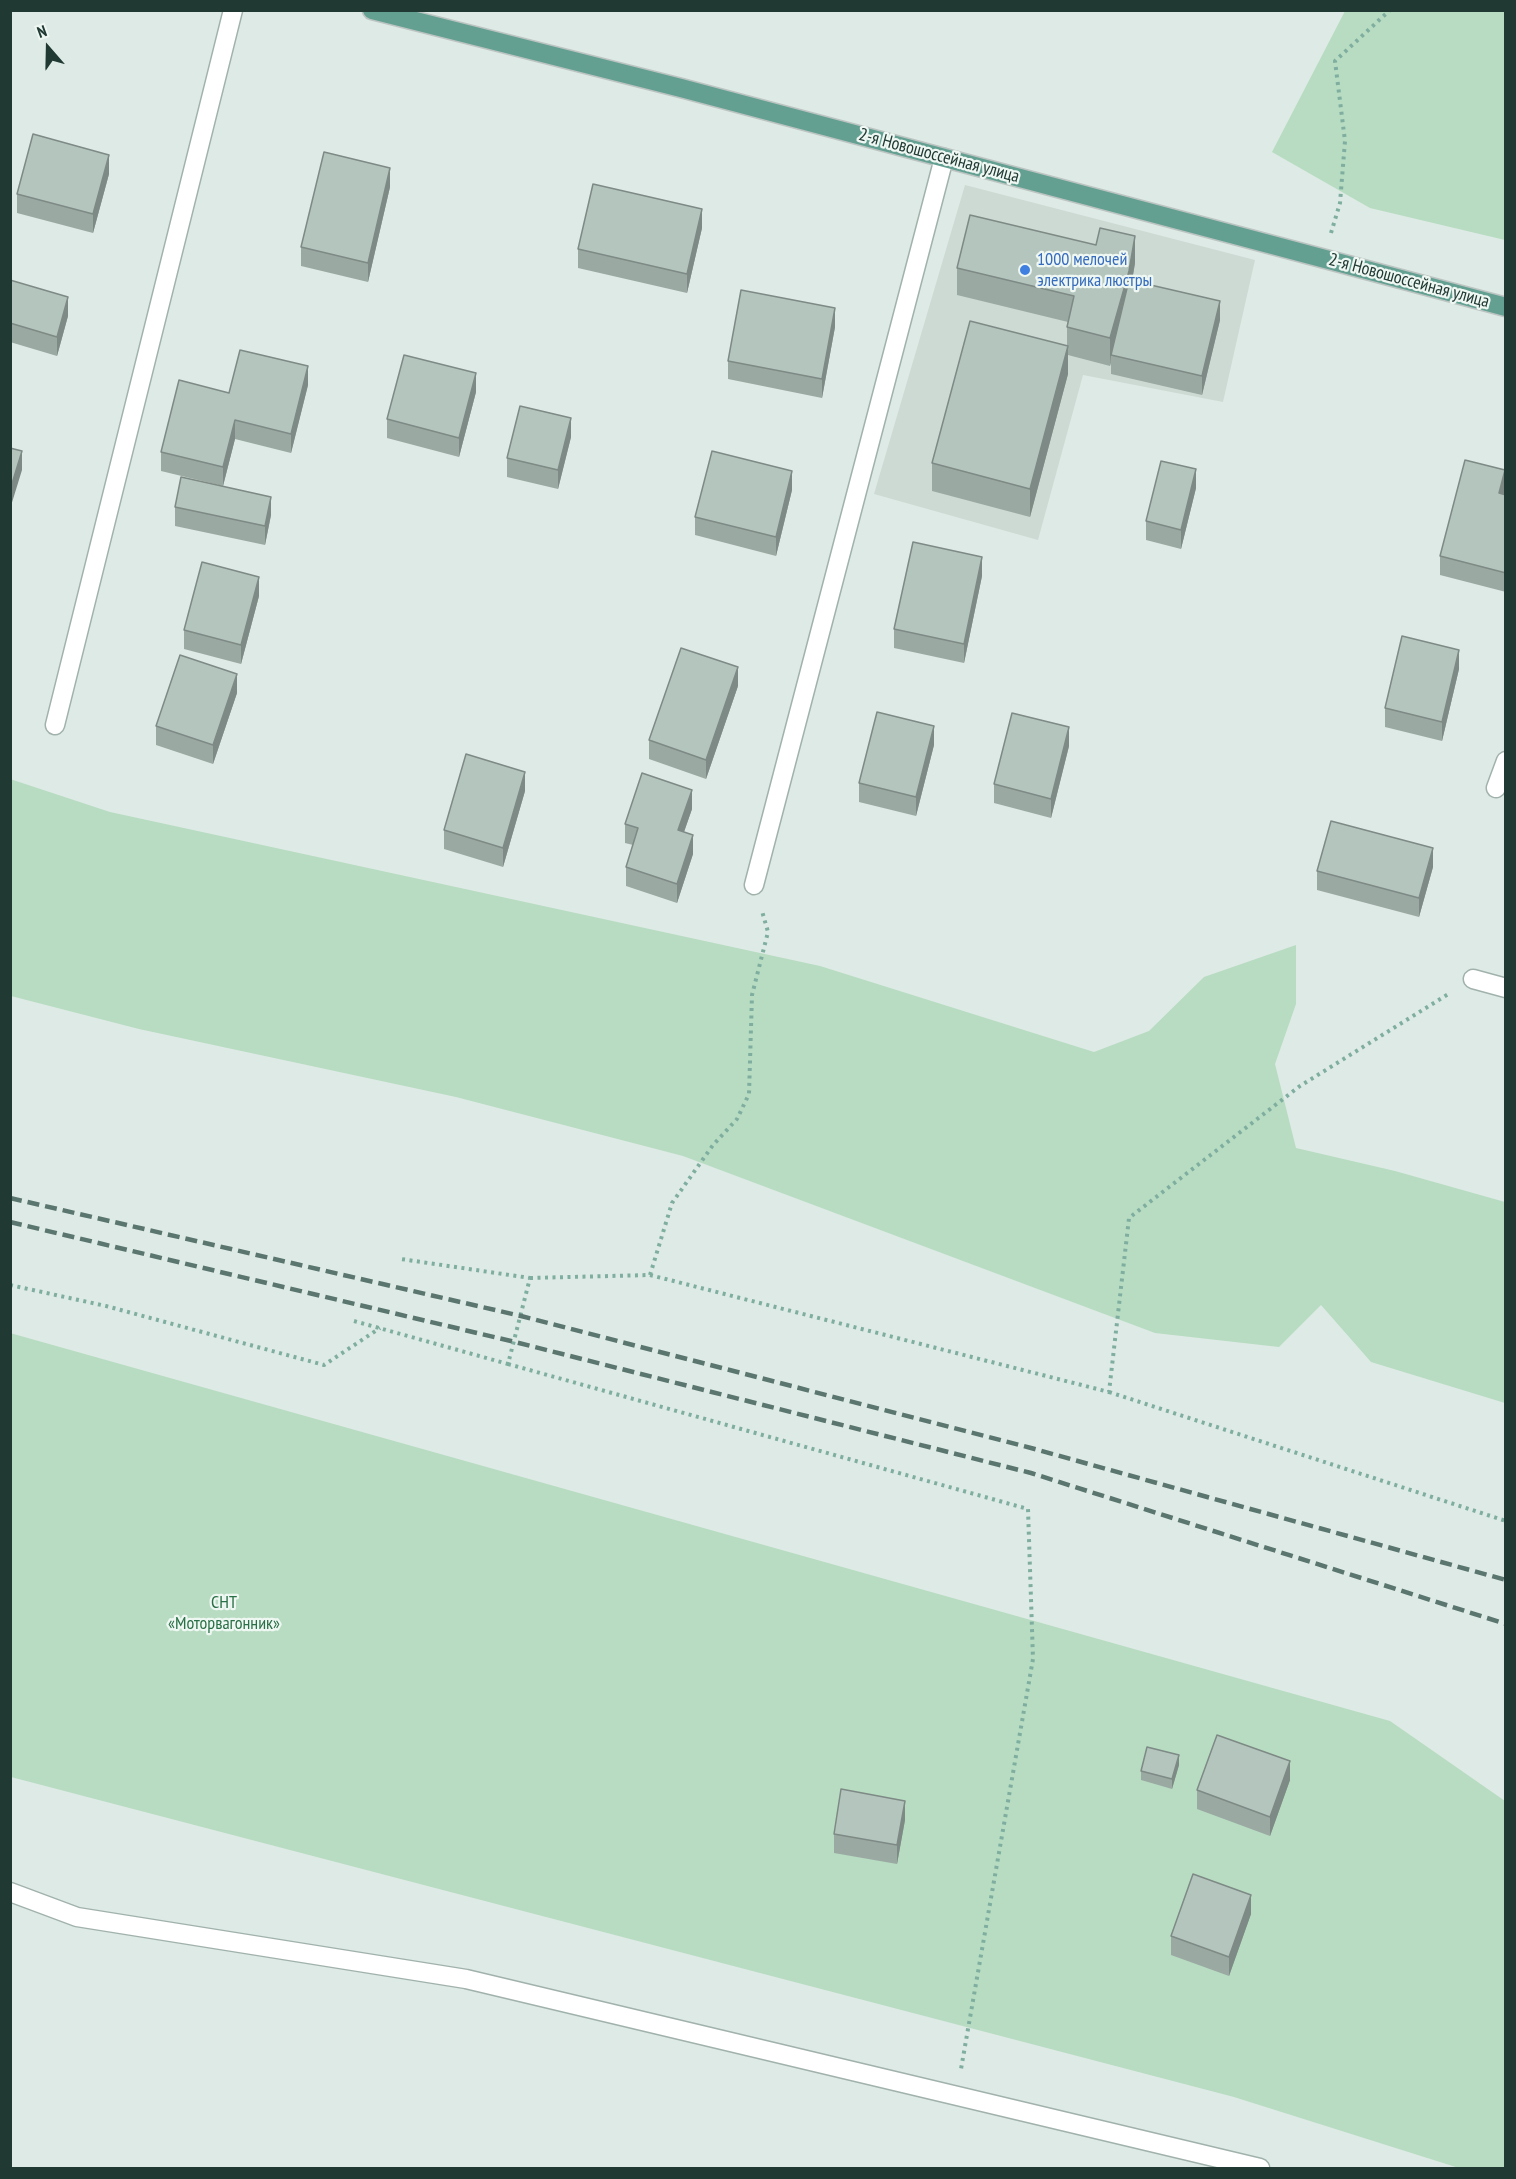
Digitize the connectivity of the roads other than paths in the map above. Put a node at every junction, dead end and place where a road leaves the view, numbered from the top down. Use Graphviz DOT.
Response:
graph roads {
  1 [pos="233,10"];
  2 [pos="372,10"];
  3 [pos="944,158"];
  4 [pos="1506,307"];
  5 [pos="55,725"];
  6 [pos="1506,761"];
  7 [pos="1496,788"];
  8 [pos="754,885"];
  9 [pos="1473,979"];
  10 [pos="1506,988"];
  11 [pos="10,1892"];
  12 [pos="1260,2169"];
  1 -- 5 [label="street"];
  2 -- 3 [label="main road, 2-я Новошоссейная улица"];
  3 -- 4 [label="main road, 2-я Новошоссейная улица"];
  3 -- 8 [label="street"];
  6 -- 7 [label="street"];
  9 -- 10 [label="street"];
  11 -- 12 [label="street"];
}
